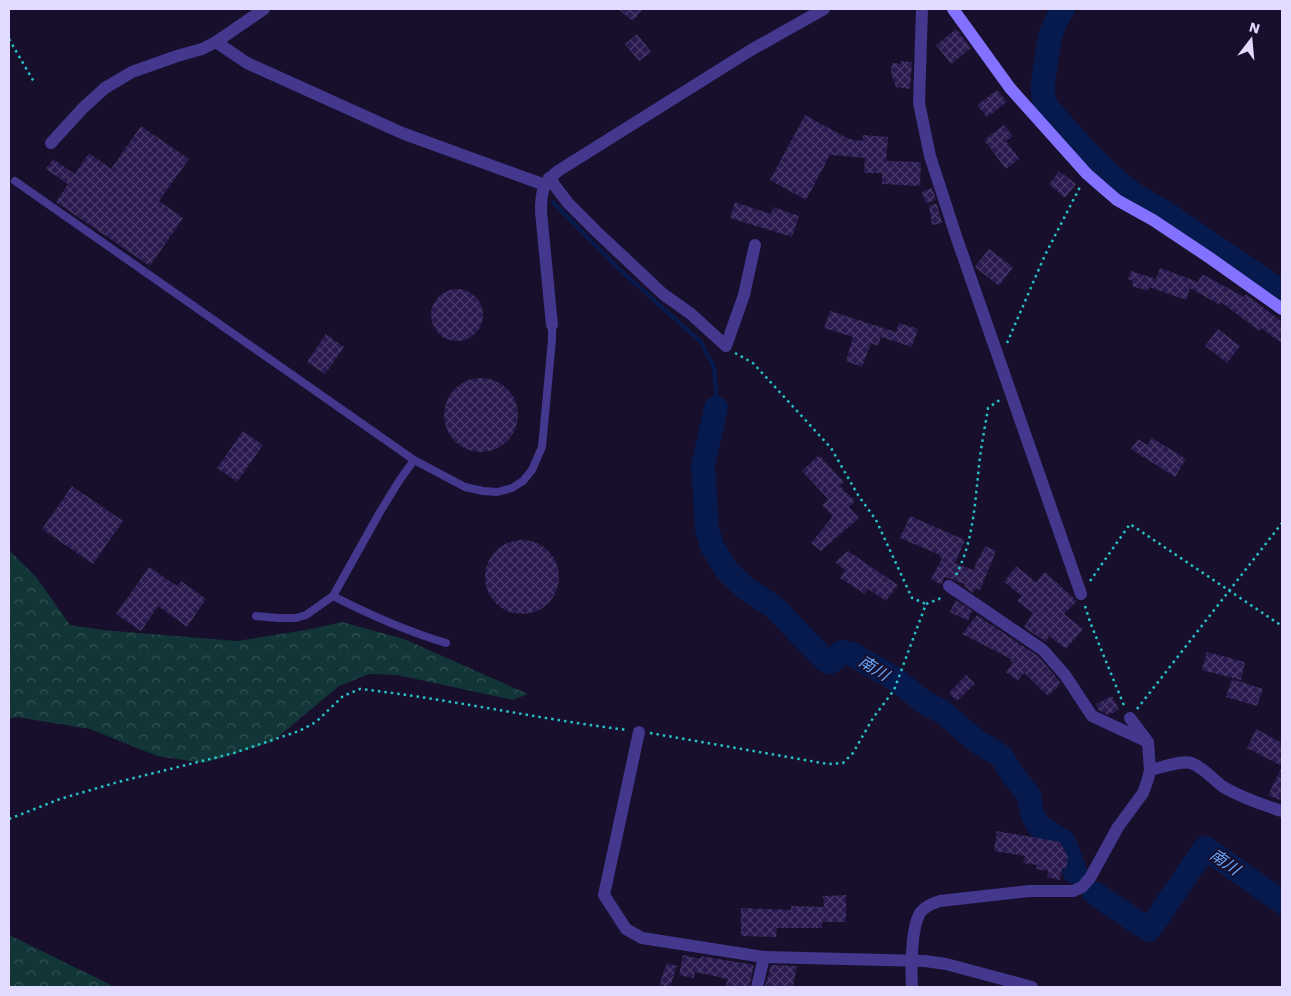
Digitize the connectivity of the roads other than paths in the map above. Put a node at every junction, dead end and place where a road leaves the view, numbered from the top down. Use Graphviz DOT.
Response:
graph roads {
  1 [pos="264,9"];
  2 [pos="824,9"];
  3 [pos="922,9"];
  4 [pos="952,9"];
  5 [pos="216,42"];
  6 [pos="50,143"];
  7 [pos="15,181"];
  8 [pos="547,182"];
  9 [pos="755,246"];
  10 [pos="1282,309"];
  11 [pos="552,325"];
  12 [pos="414,460"];
  13 [pos="949,586"];
  14 [pos="1081,594"];
  15 [pos="333,596"];
  16 [pos="256,616"];
  17 [pos="446,643"];
  18 [pos="1130,718"];
  19 [pos="639,732"];
  20 [pos="1148,742"];
  21 [pos="1150,770"];
  22 [pos="1282,811"];
  23 [pos="764,957"];
  24 [pos="912,960"];
  25 [pos="756,987"];
  26 [pos="912,987"];
  27 [pos="1032,987"];
  1 -- 5 [label="street"];
  2 -- 8 [label="street"];
  3 -- 14 [label="street"];
  4 -- 10 [label="street"];
  5 -- 6 [label="street"];
  5 -- 8 [label="street"];
  7 -- 12 [label="lane"];
  8 -- 9 [label="street"];
  8 -- 11 [label="street"];
  11 -- 12 [label="lane"];
  12 -- 15 [label="lane"];
  13 -- 20 [label="street"];
  15 -- 16 [label="lane"];
  15 -- 17 [label="lane"];
  18 -- 20 [label="street"];
  19 -- 23 [label="street"];
  20 -- 21 [label="street"];
  21 -- 22 [label="street"];
  21 -- 24 [label="street"];
  23 -- 24 [label="street"];
  23 -- 25 [label="street"];
  24 -- 26 [label="street"];
  24 -- 27 [label="street"];
}
